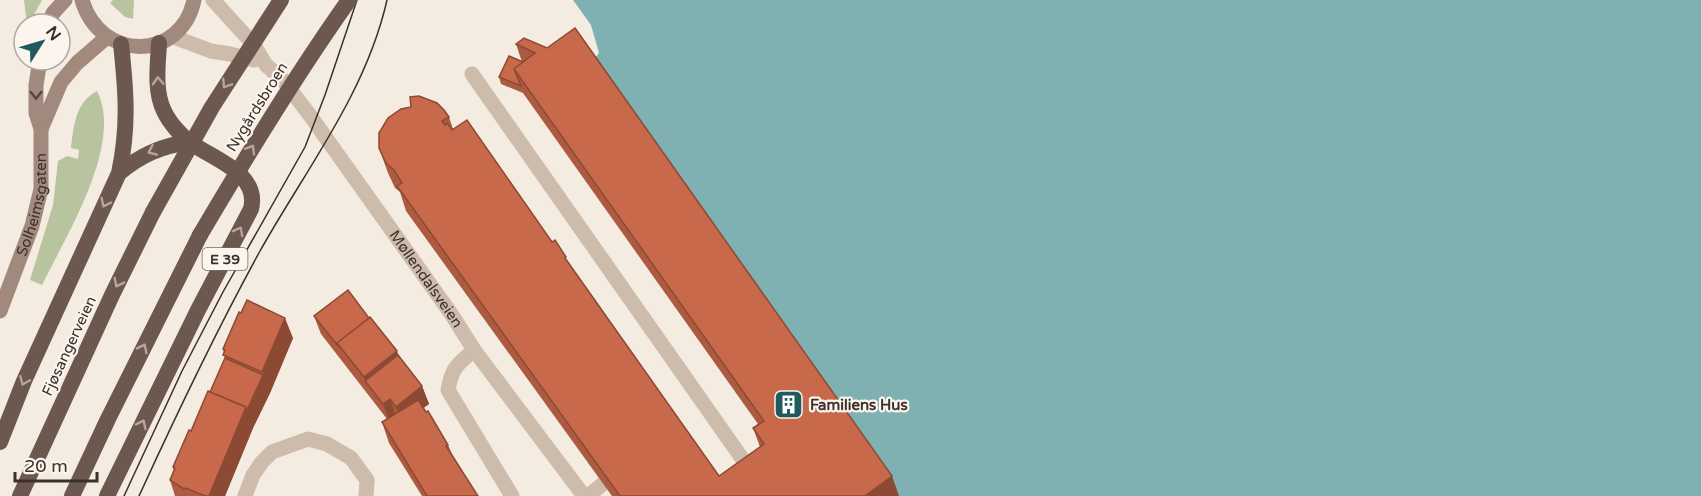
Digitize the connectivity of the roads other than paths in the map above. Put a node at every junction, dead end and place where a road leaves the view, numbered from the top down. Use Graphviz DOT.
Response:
graph roads {
  1 [pos="65,0"];
  2 [pos="82,0"];
  3 [pos="194,0"];
  4 [pos="213,0"];
  5 [pos="281,0"];
  6 [pos="349,0"];
  7 [pos="55,12"];
  8 [pos="165,39"];
  9 [pos="114,41"];
  10 [pos="266,64"];
  11 [pos="38,72"];
  12 [pos="471,74"];
  13 [pos="42,129"];
  14 [pos="189,142"];
  15 [pos="119,173"];
  16 [pos="0,311"];
  17 [pos="474,350"];
  18 [pos="0,442"];
  19 [pos="757,479"];
  20 [pos="604,483"];
  21 [pos="20,496"];
  22 [pos="72,496"];
  23 [pos="108,496"];
  24 [pos="244,496"];
  25 [pos="366,496"];
  26 [pos="512,496"];
  27 [pos="586,496"];
  1 -- 7 [label="main road"];
  2 -- 9 [label="main road"];
  3 -- 8 [label="main road"];
  4 -- 10 [label="street, Møllendalsveien"];
  5 -- 21 [label="highway, Fjøsangerveien, one-way, bridge"];
  22 -- 6 [label="highway, Nygårdsbroen / E 39, one-way, bridge"];
  8 -- 9 [label="main road"];
  8 -- 10 [label="street, Møllendalsveien"];
  14 -- 8 [label="highway, E 39, one-way"];
  9 -- 13 [label="main road, Solheimsgaten"];
  9 -- 15 [label="highway"];
  10 -- 17 [label="street, Møllendalsveien"];
  11 -- 13 [label="main road, Solheimsgaten, one-way"];
  12 -- 19 [label="street"];
  13 -- 16 [label="main road, Solheimsgaten"];
  14 -- 15 [label="highway, one-way"];
  23 -- 14 [label="highway, E 39, one-way"];
  15 -- 18 [label="highway, one-way"];
  17 -- 26 [label="street"];
  17 -- 27 [label="street, Møllendalsveien"];
  20 -- 27 [label="street"];
  24 -- 25 [label="street"];
}
